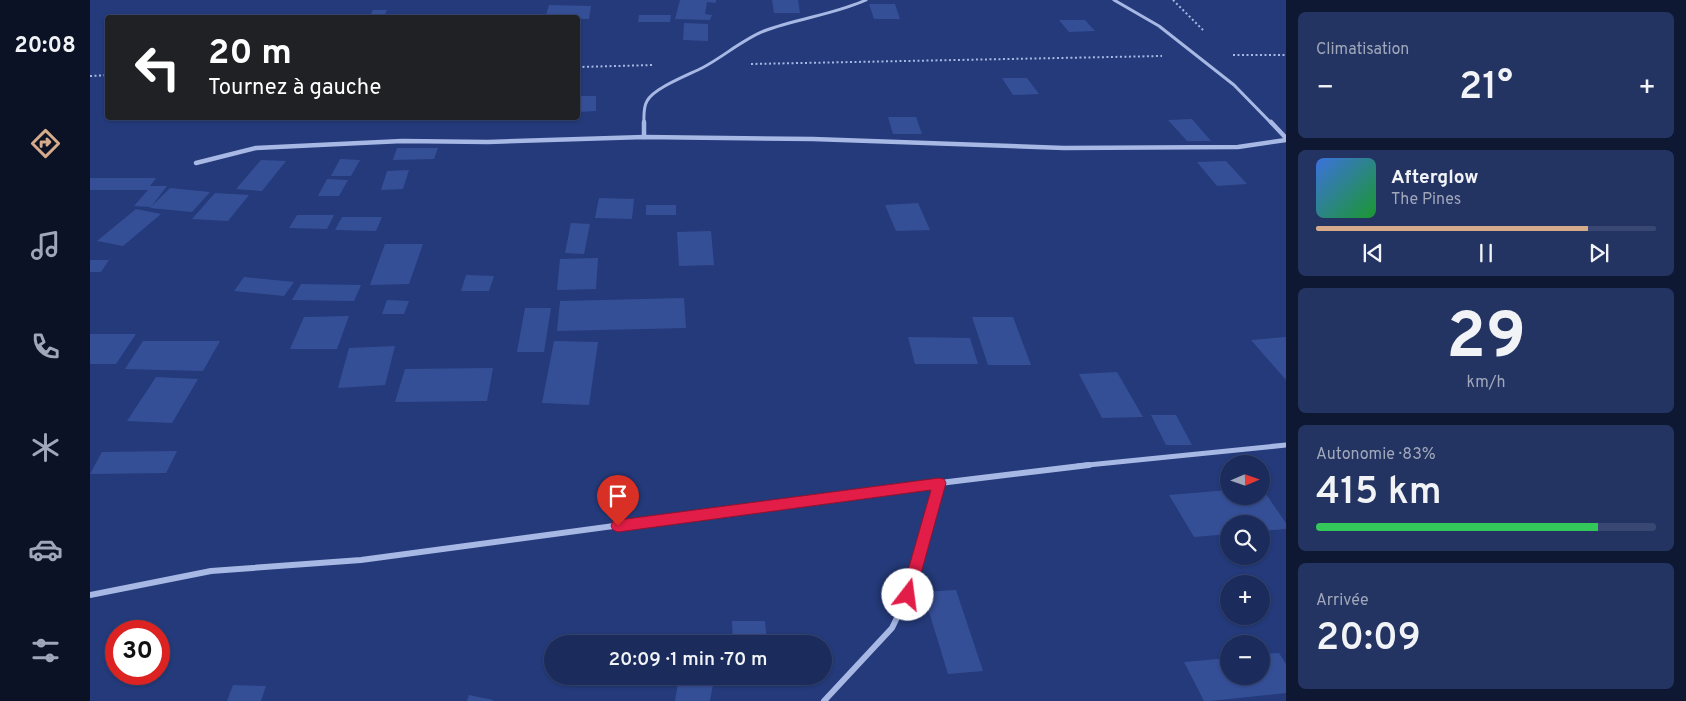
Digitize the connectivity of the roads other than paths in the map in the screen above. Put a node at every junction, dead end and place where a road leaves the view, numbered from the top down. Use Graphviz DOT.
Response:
graph roads {
  1 [pos="866,0"];
  2 [pos="1114,0"];
  3 [pos="644,137"];
  4 [pos="1286,139"];
  5 [pos="196,163"];
  6 [pos="1286,445"];
  7 [pos="939,483"];
  8 [pos="90,596"];
  9 [pos="824,701"];
  1 -- 3 [label="street"];
  2 -- 4 [label="street"];
  3 -- 4 [label="street"];
  3 -- 5 [label="street"];
  6 -- 7 [label="street"];
  7 -- 8 [label="street"];
  7 -- 9 [label="street"];
}
